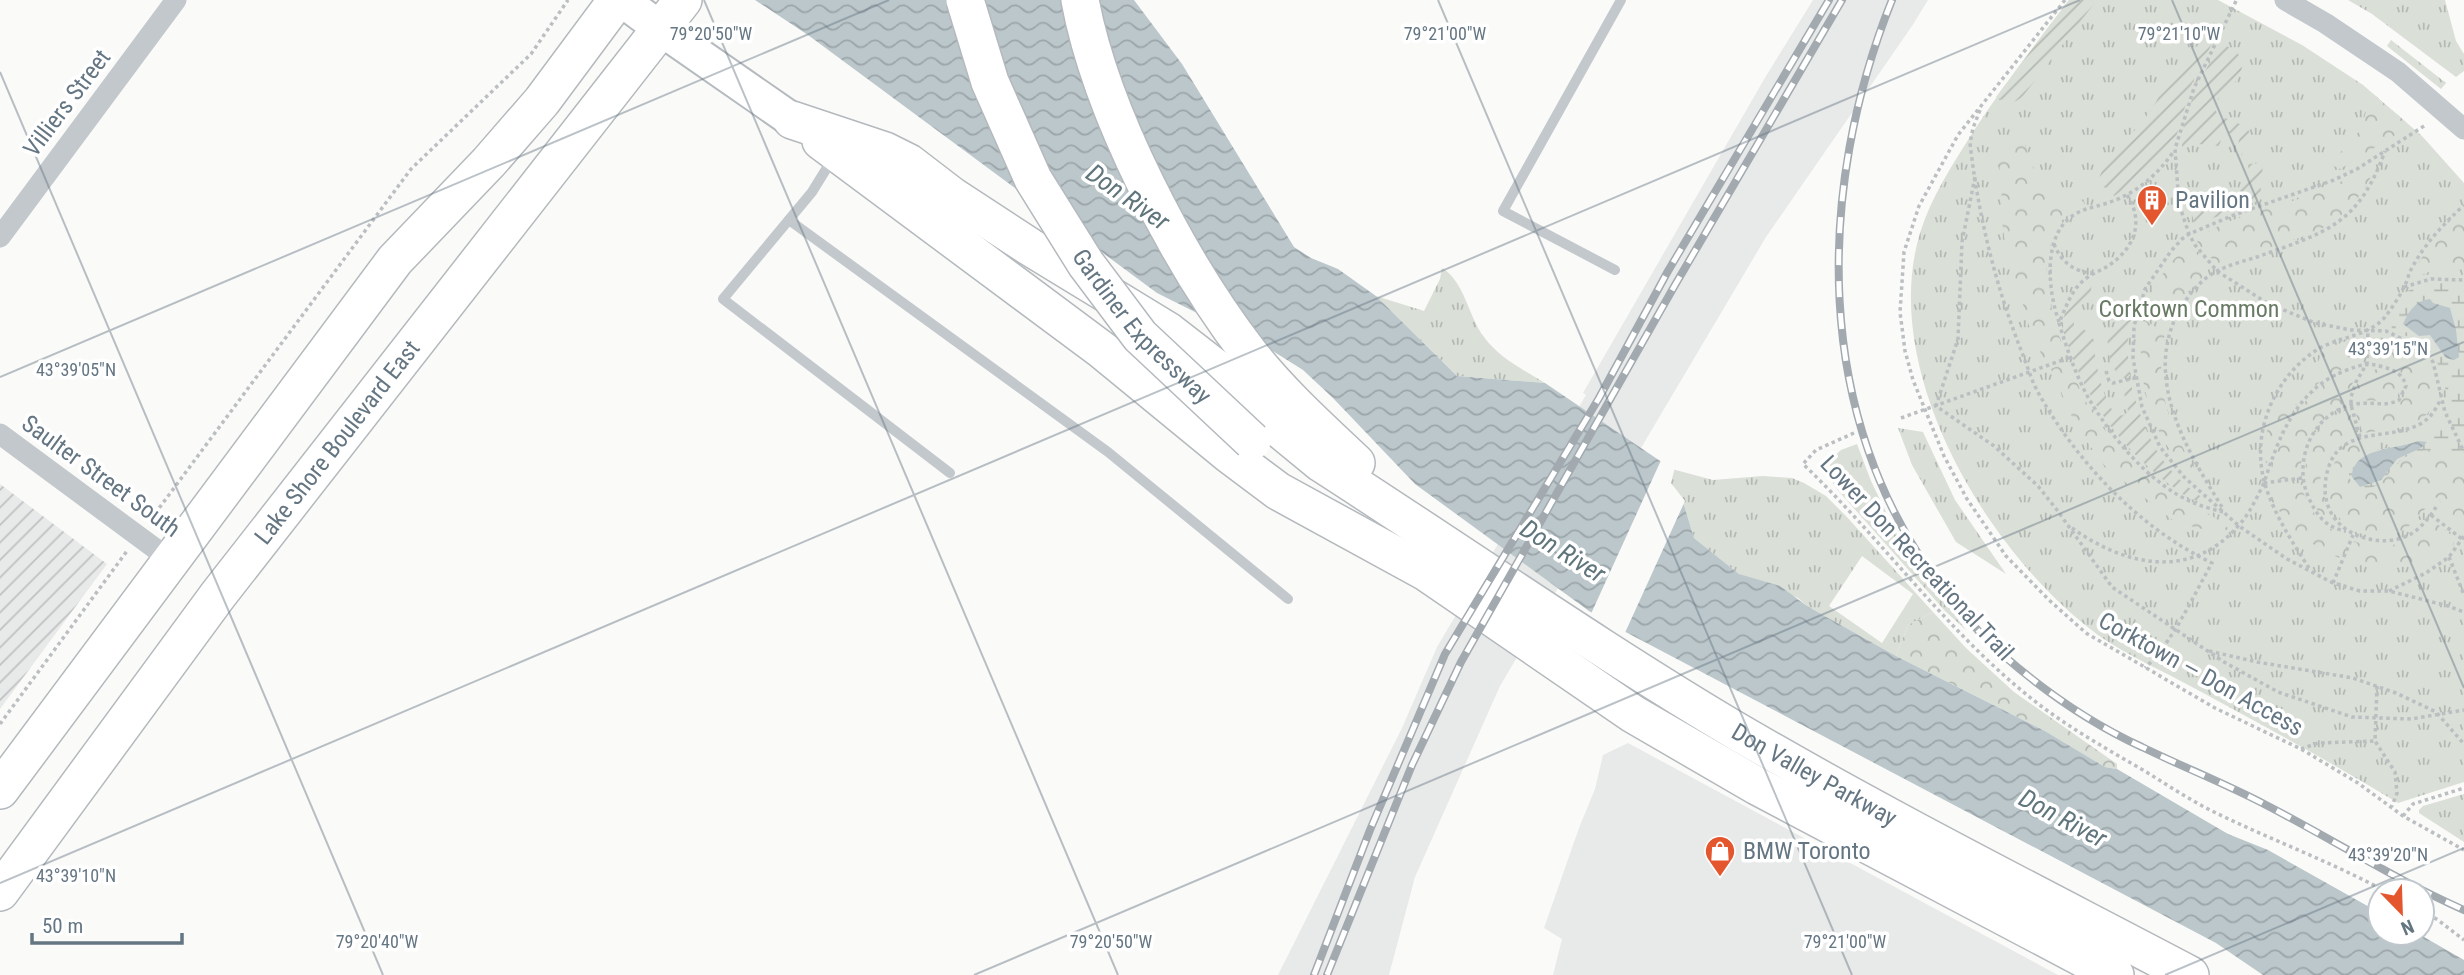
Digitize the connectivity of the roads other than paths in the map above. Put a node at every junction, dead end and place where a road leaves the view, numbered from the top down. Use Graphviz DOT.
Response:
graph roads {
  1 [pos="176,0"];
  2 [pos="617,0"];
  3 [pos="622,0"];
  4 [pos="683,0"];
  5 [pos="965,0"];
  6 [pos="1080,0"];
  7 [pos="1621,0"];
  8 [pos="2285,0"];
  9 [pos="661,29"];
  10 [pos="792,120"];
  11 [pos="2464,129"];
  12 [pos="836,152"];
  13 [pos="789,219"];
  14 [pos="0,237"];
  15 [pos="1615,270"];
  16 [pos="0,434"];
  17 [pos="950,473"];
  18 [pos="1454,549"];
  19 [pos="172,561"];
  20 [pos="1426,572"];
  21 [pos="1288,599"];
  22 [pos="0,790"];
  23 [pos="0,892"];
  24 [pos="2115,975"];
  25 [pos="2190,975"];
  1 -- 14 [label="street, Villiers Street"];
  2 -- 19 [label="highway"];
  3 -- 9 [label="main road"];
  4 -- 9 [label="highway, Lake Shore Boulevard East"];
  5 -- 20 [label="highway, Gardiner Expressway, bridge"];
  6 -- 18 [label="highway"];
  7 -- 15 [label="lane"];
  8 -- 11 [label="street"];
  9 -- 10 [label="main road"];
  9 -- 23 [label="highway, Lake Shore Boulevard East"];
  10 -- 12 [label="highway"];
  10 -- 18 [label="highway"];
  12 -- 13 [label="lane"];
  12 -- 20 [label="highway"];
  13 -- 17 [label="lane"];
  13 -- 21 [label="lane"];
  16 -- 19 [label="street, Saulter Street South"];
  18 -- 25 [label="highway, Don Valley Parkway"];
  19 -- 22 [label="highway"];
  20 -- 24 [label="highway, Don Valley Parkway"];
}
